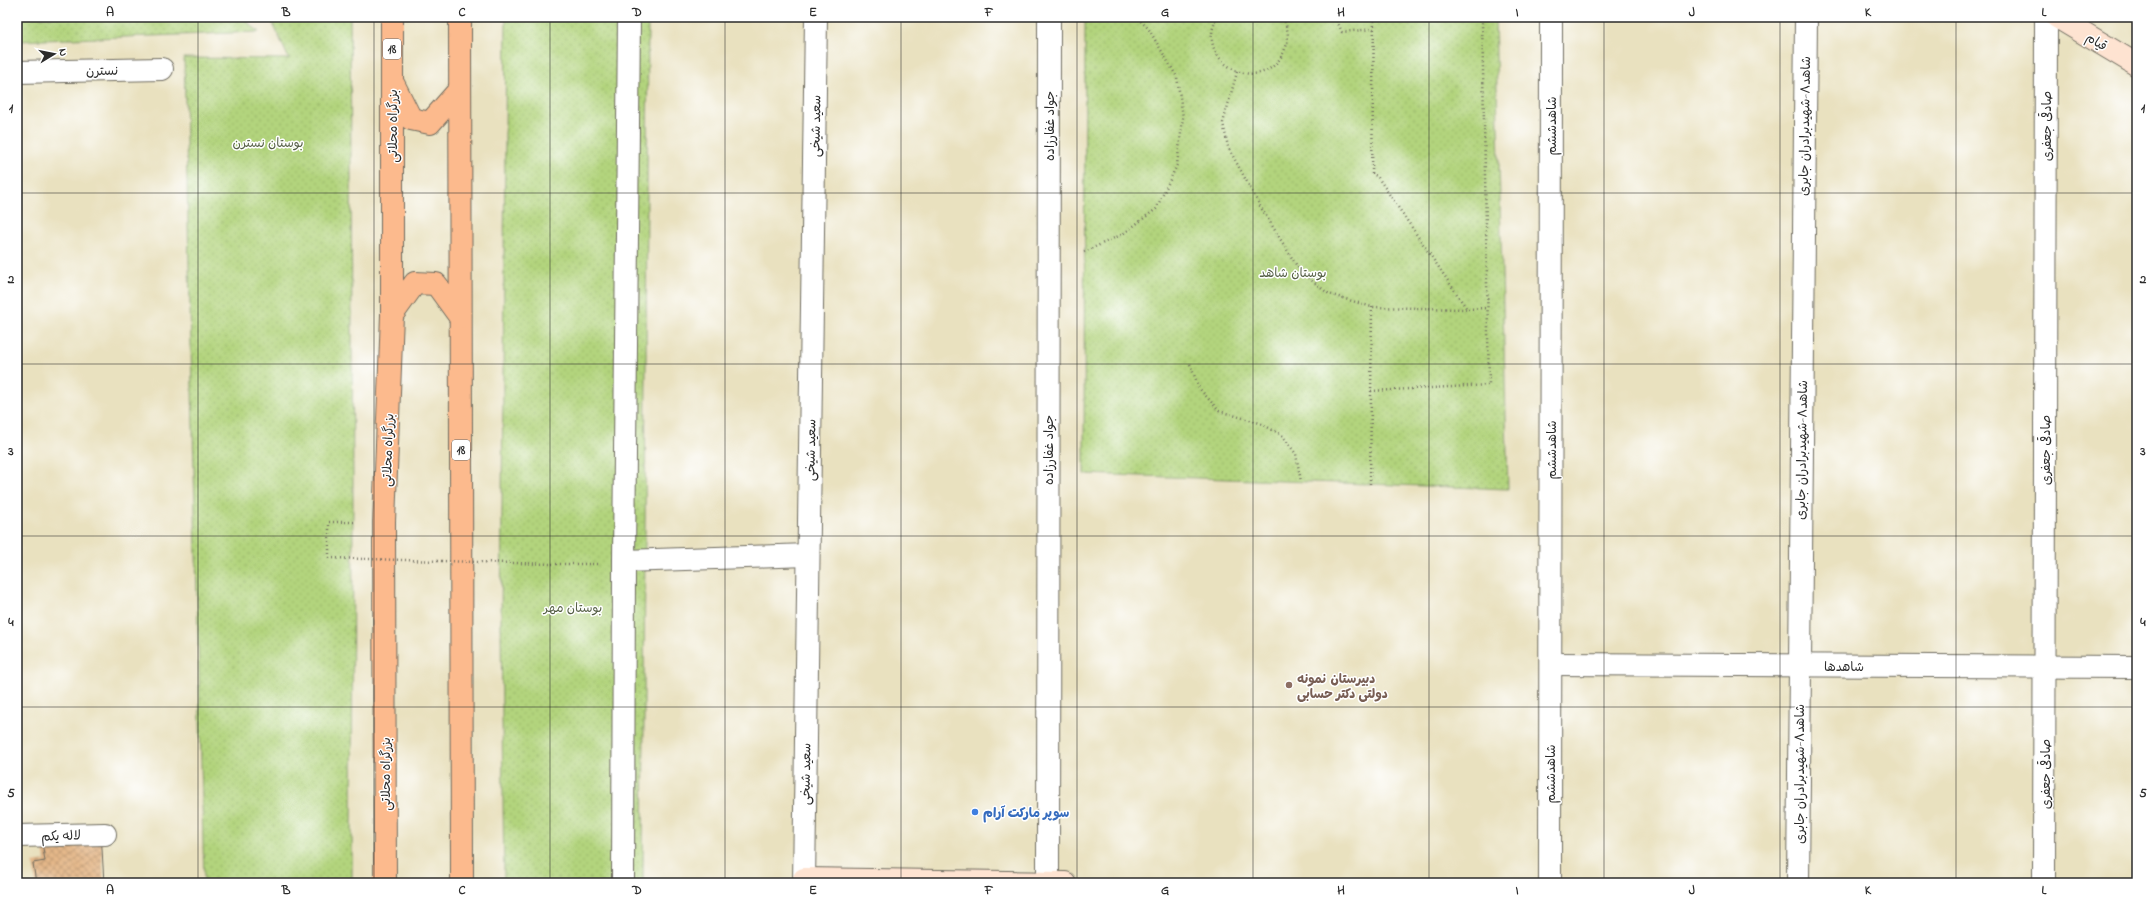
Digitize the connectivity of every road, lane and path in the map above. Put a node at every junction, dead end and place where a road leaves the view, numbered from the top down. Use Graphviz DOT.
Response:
graph roads {
  1 [pos="392,17"];
  2 [pos="460,17"];
  3 [pos="629,17"];
  4 [pos="816,17"];
  5 [pos="1049,17"];
  6 [pos="1136,17"];
  7 [pos="1218,17"];
  8 [pos="1282,17"];
  9 [pos="1335,17"];
  10 [pos="1374,17"];
  11 [pos="1482,17"];
  12 [pos="1551,17"];
  13 [pos="1806,17"];
  14 [pos="2046,17"];
  15 [pos="2057,17"];
  16 [pos="1374,29"];
  17 [pos="2137,65"];
  18 [pos="162,69"];
  19 [pos="17,72"];
  20 [pos="1238,72"];
  21 [pos="392,81"];
  22 [pos="460,88"];
  23 [pos="1084,252"];
  24 [pos="1372,307"];
  25 [pos="1487,308"];
  26 [pos="1467,309"];
  27 [pos="392,315"];
  28 [pos="460,317"];
  29 [pos="1190,364"];
  30 [pos="1371,391"];
  31 [pos="1300,482"];
  32 [pos="1370,484"];
  33 [pos="329,522"];
  34 [pos="808,555"];
  35 [pos="624,561"];
  36 [pos="591,565"];
  37 [pos="1550,664"];
  38 [pos="1799,665"];
  39 [pos="2045,667"];
  40 [pos="2137,667"];
  41 [pos="105,834"];
  42 [pos="17,836"];
  43 [pos="804,881"];
  44 [pos="385,883"];
  45 [pos="462,883"];
  46 [pos="623,883"];
  47 [pos="1048,883"];
  48 [pos="1065,883"];
  49 [pos="1550,883"];
  50 [pos="1798,883"];
  51 [pos="2044,883"];
  1 -- 21 [label="highway, بزرگراه محلاتی / 18"];
  2 -- 22 [label="highway, 18"];
  3 -- 35 [label="street"];
  4 -- 34 [label="street, سعید شیخی"];
  5 -- 47 [label="street, جواد غفارزاده"];
  6 -- 23 [label="path"];
  7 -- 20 [label="path"];
  8 -- 20 [label="path"];
  9 -- 16 [label="path"];
  10 -- 16 [label="path"];
  11 -- 25 [label="path"];
  12 -- 37 [label="street, شاهدششم"];
  13 -- 38 [label="street, شاهد۸-شهیدبرادران جابری"];
  14 -- 39 [label="street, صادقی جعفری"];
  15 -- 17 [label="street, قیام"];
  16 -- 26 [label="path"];
  18 -- 19 [label="street, نسترن"];
  20 -- 24 [label="path"];
  21 -- 22 [label="highway"];
  21 -- 27 [label="highway, بزرگراه محلاتی / 18"];
  22 -- 28 [label="highway, 18"];
  24 -- 26 [label="path"];
  24 -- 30 [label="path"];
  25 -- 26 [label="path"];
  25 -- 30 [label="path"];
  27 -- 28 [label="highway"];
  27 -- 44 [label="highway, بزرگراه محلاتی / 18"];
  28 -- 45 [label="highway, 18"];
  29 -- 31 [label="path"];
  30 -- 32 [label="path"];
  33 -- 36 [label="path, bridge"];
  34 -- 35 [label="street"];
  34 -- 43 [label="street, سعید شیخی"];
  35 -- 46 [label="street"];
  37 -- 38 [label="street, شاهدها"];
  37 -- 49 [label="street, شاهدششم"];
  38 -- 39 [label="street, شاهدها"];
  38 -- 50 [label="street, شاهد۸-شهیدبرادران جابری"];
  39 -- 40 [label="street, شاهدها"];
  39 -- 51 [label="street, صادقی جعفری"];
  41 -- 42 [label="street, لاله یکم"];
  43 -- 47 [label="street"];
  47 -- 48 [label="street"];
}
